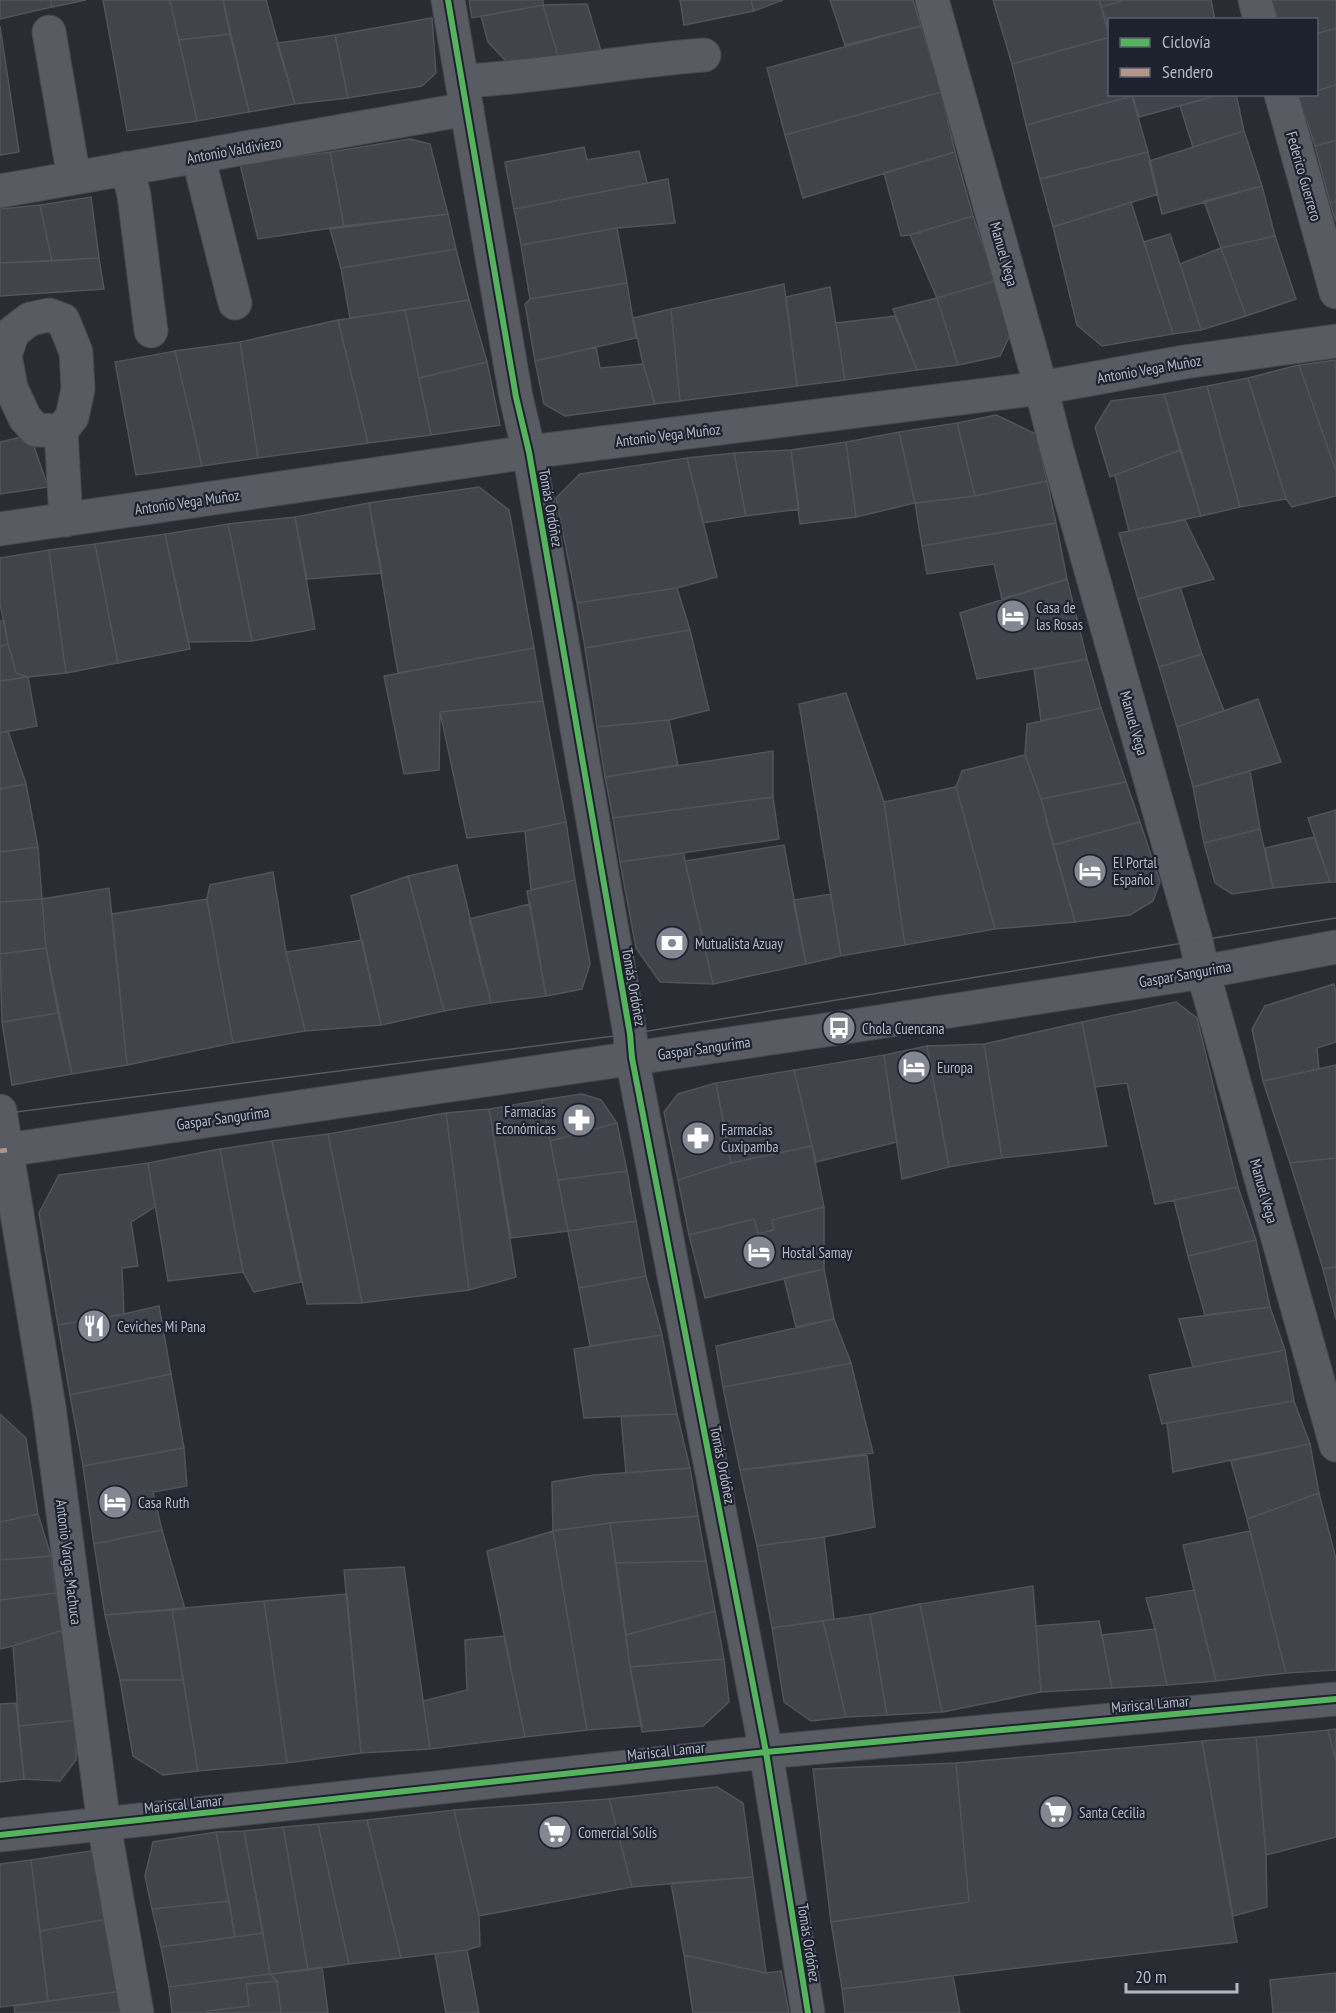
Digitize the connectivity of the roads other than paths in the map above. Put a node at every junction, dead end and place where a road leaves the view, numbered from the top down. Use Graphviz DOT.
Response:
graph roads {
  1 [pos="448,0"];
  2 [pos="933,0"];
  3 [pos="1255,0"];
  4 [pos="1260,18"];
  5 [pos="49,32"];
  6 [pos="704,55"];
  7 [pos="465,95"];
  8 [pos="1282,96"];
  9 [pos="198,156"];
  10 [pos="127,168"];
  11 [pos="74,178"];
  12 [pos="0,191"];
  13 [pos="1336,292"];
  14 [pos="235,303"];
  15 [pos="151,331"];
  16 [pos="1336,341"];
  17 [pos="1041,387"];
  18 [pos="61,431"];
  19 [pos="529,452"];
  20 [pos="66,520"];
  21 [pos="0,529"];
  22 [pos="1336,947"];
  23 [pos="1203,972"];
  24 [pos="632,1058"];
  25 [pos="0,1113"];
  26 [pos="3,1150"];
  27 [pos="1336,1445"];
  28 [pos="1336,1699"];
  29 [pos="766,1752"];
  30 [pos="104,1825"];
  31 [pos="0,1835"];
  32 [pos="137,2013"];
  33 [pos="808,2013"];
  1 -- 7 [label="street, Tomás Ordóñez"];
  2 -- 17 [label="street, Manuel Vega"];
  3 -- 4 [label="street"];
  5 -- 11 [label="street"];
  6 -- 7 [label="street, Antonio Valdiviezo"];
  7 -- 9 [label="street, Antonio Valdiviezo"];
  7 -- 19 [label="street, Tomás Ordóñez"];
  8 -- 13 [label="street, Federico Guerrero"];
  9 -- 10 [label="street, Antonio Valdiviezo"];
  9 -- 14 [label="street"];
  10 -- 11 [label="street, Antonio Valdiviezo"];
  10 -- 15 [label="street"];
  11 -- 12 [label="street, Antonio Valdiviezo"];
  16 -- 17 [label="street, Antonio Vega Muñoz"];
  17 -- 19 [label="street, Antonio Vega Muñoz"];
  17 -- 23 [label="street, Manuel Vega"];
  18 -- 20 [label="street"];
  19 -- 20 [label="street, Antonio Vega Muñoz"];
  19 -- 24 [label="street, Tomás Ordóñez"];
  20 -- 21 [label="street, Antonio Vega Muñoz"];
  22 -- 23 [label="street, Gaspar Sangurima"];
  23 -- 24 [label="street, Gaspar Sangurima"];
  23 -- 27 [label="street, Manuel Vega"];
  24 -- 26 [label="street, Gaspar Sangurima"];
  24 -- 29 [label="street, Tomás Ordóñez"];
  25 -- 26 [label="street, Antonio Vargas Machuca"];
  26 -- 30 [label="street, Antonio Vargas Machuca"];
  28 -- 29 [label="street, Mariscal Lamar"];
  29 -- 30 [label="street, Mariscal Lamar"];
  29 -- 33 [label="street, Tomás Ordóñez"];
  30 -- 31 [label="street, Mariscal Lamar"];
  30 -- 32 [label="street, Antonio Vargas Machuca"];
}
